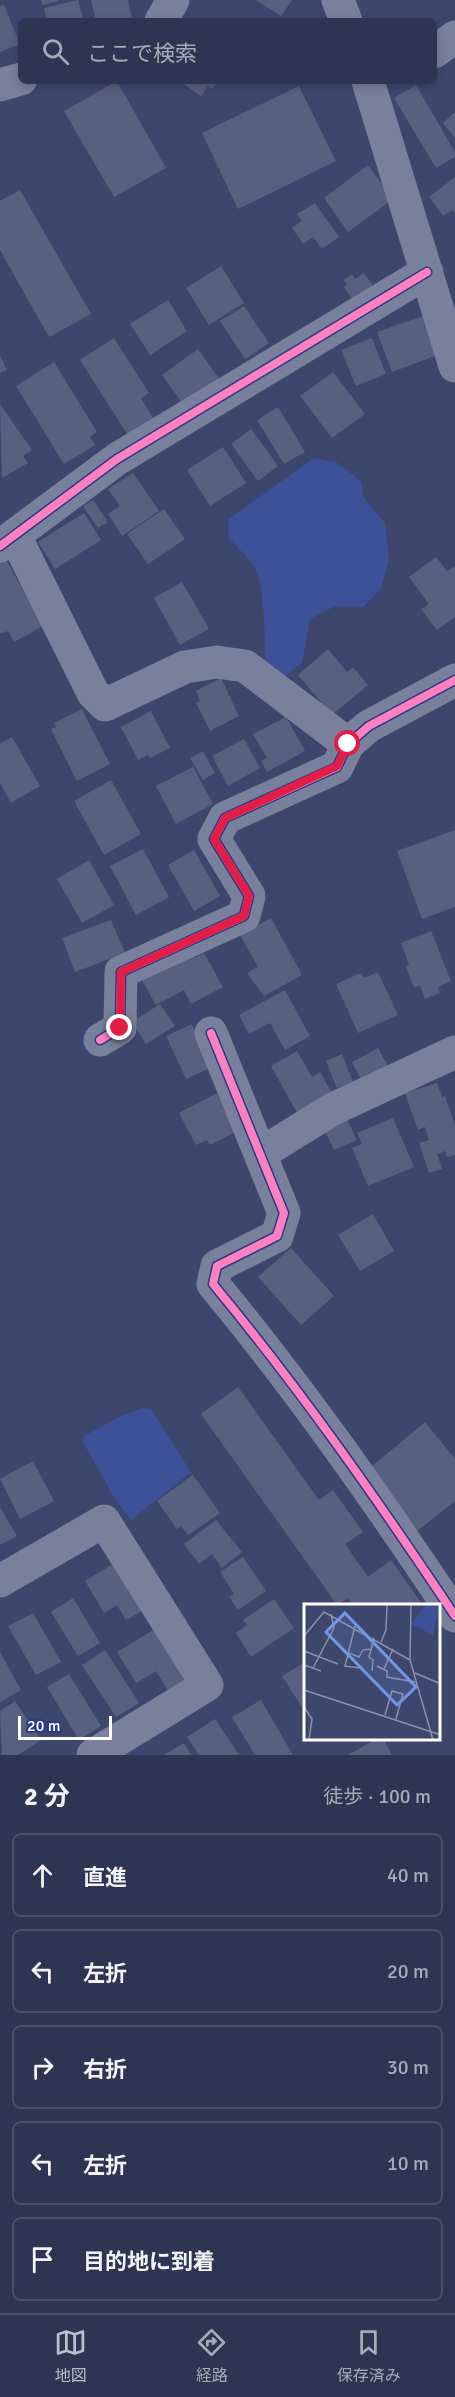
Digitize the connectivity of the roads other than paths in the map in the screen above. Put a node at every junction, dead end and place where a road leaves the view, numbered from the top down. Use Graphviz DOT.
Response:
graph roads {
  1 [pos="173,0"];
  2 [pos="338,0"];
  3 [pos="162,18"];
  4 [pos="345,18"];
  5 [pos="455,37"];
  6 [pos="437,50"];
  7 [pos="18,80"];
  8 [pos="0,85"];
  9 [pos="378,85"];
  10 [pos="427,272"];
  11 [pos="455,366"];
  12 [pos="8,541"];
  13 [pos="455,681"];
  14 [pos="348,744"];
  15 [pos="211,1033"];
  16 [pos="100,1040"];
  17 [pos="455,1052"];
  18 [pos="260,1154"];
  19 [pos="0,1581"];
  20 [pos="455,1616"];
  21 [pos="93,1755"];
  1 -- 3 [label="street"];
  2 -- 4 [label="street"];
  5 -- 6 [label="street"];
  7 -- 8 [label="street"];
  9 -- 10 [label="street"];
  10 -- 11 [label="street"];
  10 -- 12 [label="street"];
  12 -- 14 [label="street"];
  13 -- 14 [label="street"];
  14 -- 16 [label="street"];
  15 -- 18 [label="street"];
  17 -- 18 [label="street"];
  18 -- 20 [label="street"];
  19 -- 21 [label="street"];
}
